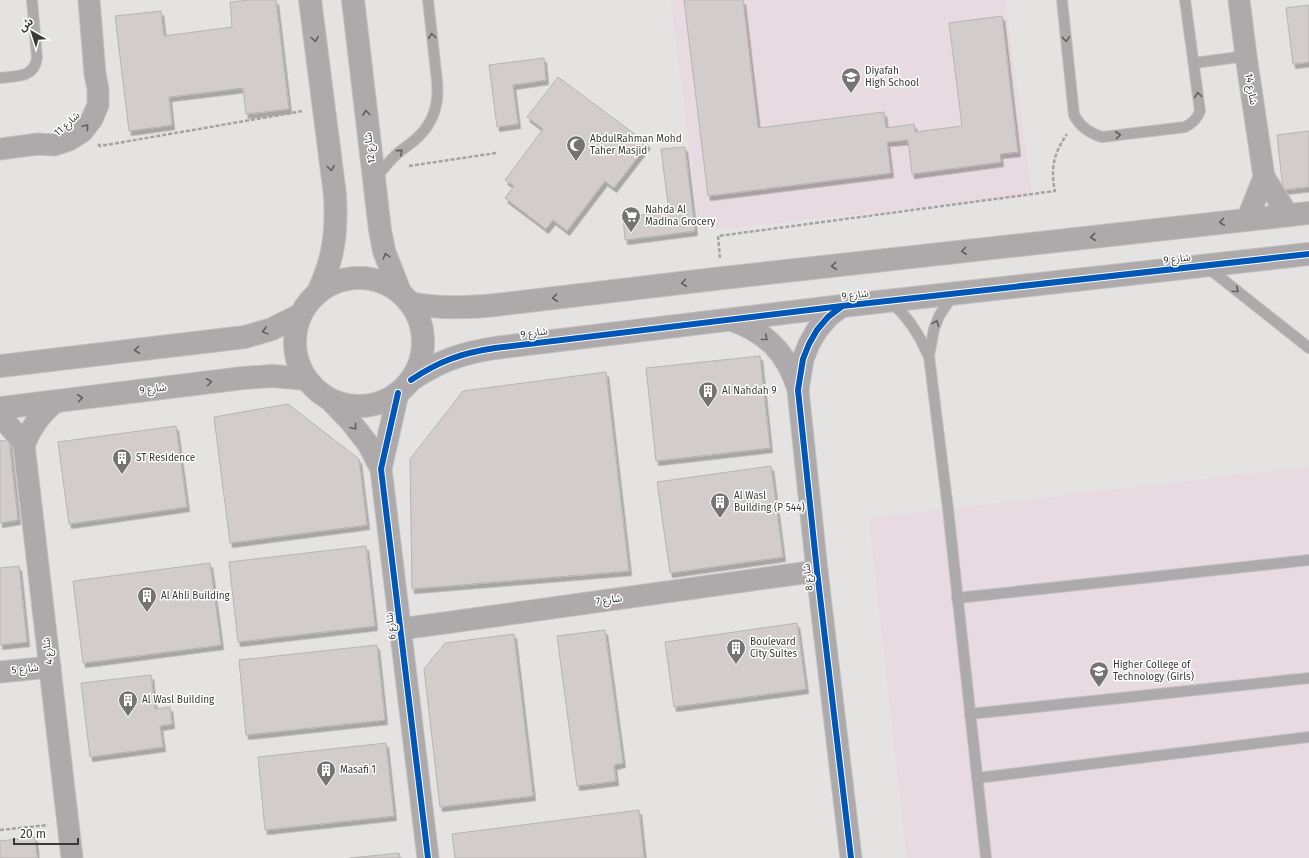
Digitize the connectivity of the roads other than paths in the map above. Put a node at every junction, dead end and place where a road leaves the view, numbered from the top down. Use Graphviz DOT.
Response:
graph roads {
  1 [pos="32,0"];
  2 [pos="88,0"];
  3 [pos="310,0"];
  4 [pos="353,0"];
  5 [pos="428,0"];
  6 [pos="1062,0"];
  7 [pos="1185,0"];
  8 [pos="1239,0"];
  9 [pos="1246,56"];
  10 [pos="1194,63"];
  11 [pos="94,74"];
  12 [pos="0,78"];
  13 [pos="38,144"];
  14 [pos="0,149"];
  15 [pos="378,175"];
  16 [pos="1264,177"];
  17 [pos="1299,214"];
  18 [pos="1247,220"];
  19 [pos="1309,254"];
  20 [pos="1206,266"];
  21 [pos="318,292"];
  22 [pos="955,294"];
  23 [pos="405,298"];
  24 [pos="890,301"];
  25 [pos="842,306"];
  26 [pos="300,315"];
  27 [pos="731,320"];
  28 [pos="1309,348"];
  29 [pos="929,356"];
  30 [pos="0,366"];
  31 [pos="306,379"];
  32 [pos="404,386"];
  33 [pos="798,390"];
  34 [pos="328,398"];
  35 [pos="54,402"];
  36 [pos="0,408"];
  37 [pos="0,416"];
  38 [pos="24,445"];
  39 [pos="381,469"];
  40 [pos="1309,560"];
  41 [pos="817,571"];
  42 [pos="957,598"];
  43 [pos="401,628"];
  44 [pos="50,667"];
  45 [pos="0,672"];
  46 [pos="1309,678"];
  47 [pos="970,714"];
  48 [pos="1309,737"];
  49 [pos="977,778"];
  50 [pos="72,858"];
  51 [pos="428,858"];
  52 [pos="851,858"];
  53 [pos="986,858"];
  1 -- 12 [label="lane"];
  2 -- 11 [label="street, شارع 11"];
  3 -- 21 [label="street, one-way"];
  15 -- 4 [label="street, شارع 12, one-way"];
  15 -- 5 [label="lane, one-way"];
  6 -- 10 [label="lane, one-way"];
  7 -- 10 [label="lane"];
  8 -- 9 [label="street, شارع 14"];
  9 -- 10 [label="lane"];
  9 -- 16 [label="street, شارع 14"];
  11 -- 13 [label="street, شارع 11"];
  13 -- 11 [label="street, شارع 11, one-way"];
  13 -- 14 [label="street, شارع 11"];
  23 -- 15 [label="street, شارع 12, one-way"];
  16 -- 17 [label="street, شارع 14"];
  16 -- 18 [label="street, شارع 14"];
  17 -- 18 [label="street"];
  18 -- 23 [label="street, one-way"];
  19 -- 20 [label="street, شارع 9"];
  20 -- 22 [label="street, شارع 9"];
  20 -- 28 [label="lane, one-way"];
  21 -- 23 [label="street"];
  21 -- 26 [label="street"];
  22 -- 24 [label="street, شارع 9"];
  29 -- 22 [label="lane, one-way"];
  23 -- 32 [label="street"];
  24 -- 25 [label="street, شارع 9"];
  24 -- 29 [label="lane"];
  25 -- 27 [label="street, شارع 9"];
  25 -- 33 [label="street, شارع 8"];
  26 -- 30 [label="street, one-way"];
  26 -- 31 [label="street"];
  27 -- 32 [label="street, شارع 9"];
  27 -- 33 [label="street, شارع 8, one-way"];
  29 -- 42 [label="lane"];
  31 -- 34 [label="street"];
  35 -- 31 [label="street, شارع 9, one-way"];
  32 -- 34 [label="street"];
  32 -- 39 [label="street, شارع 6"];
  33 -- 41 [label="street, شارع 8"];
  34 -- 39 [label="street, شارع 6, one-way"];
  35 -- 36 [label="street, شارع 9"];
  35 -- 38 [label="street"];
  37 -- 38 [label="street"];
  38 -- 44 [label="street, شارع 4"];
  39 -- 43 [label="street, شارع 6"];
  40 -- 42 [label="lane"];
  41 -- 43 [label="street, شارع 7"];
  41 -- 52 [label="street, شارع 8"];
  42 -- 47 [label="lane"];
  43 -- 51 [label="street, شارع 6"];
  44 -- 45 [label="street, شارع 5"];
  44 -- 50 [label="street, شارع 4"];
  46 -- 47 [label="lane"];
  47 -- 49 [label="lane"];
  48 -- 49 [label="lane"];
  49 -- 53 [label="lane"];
}
